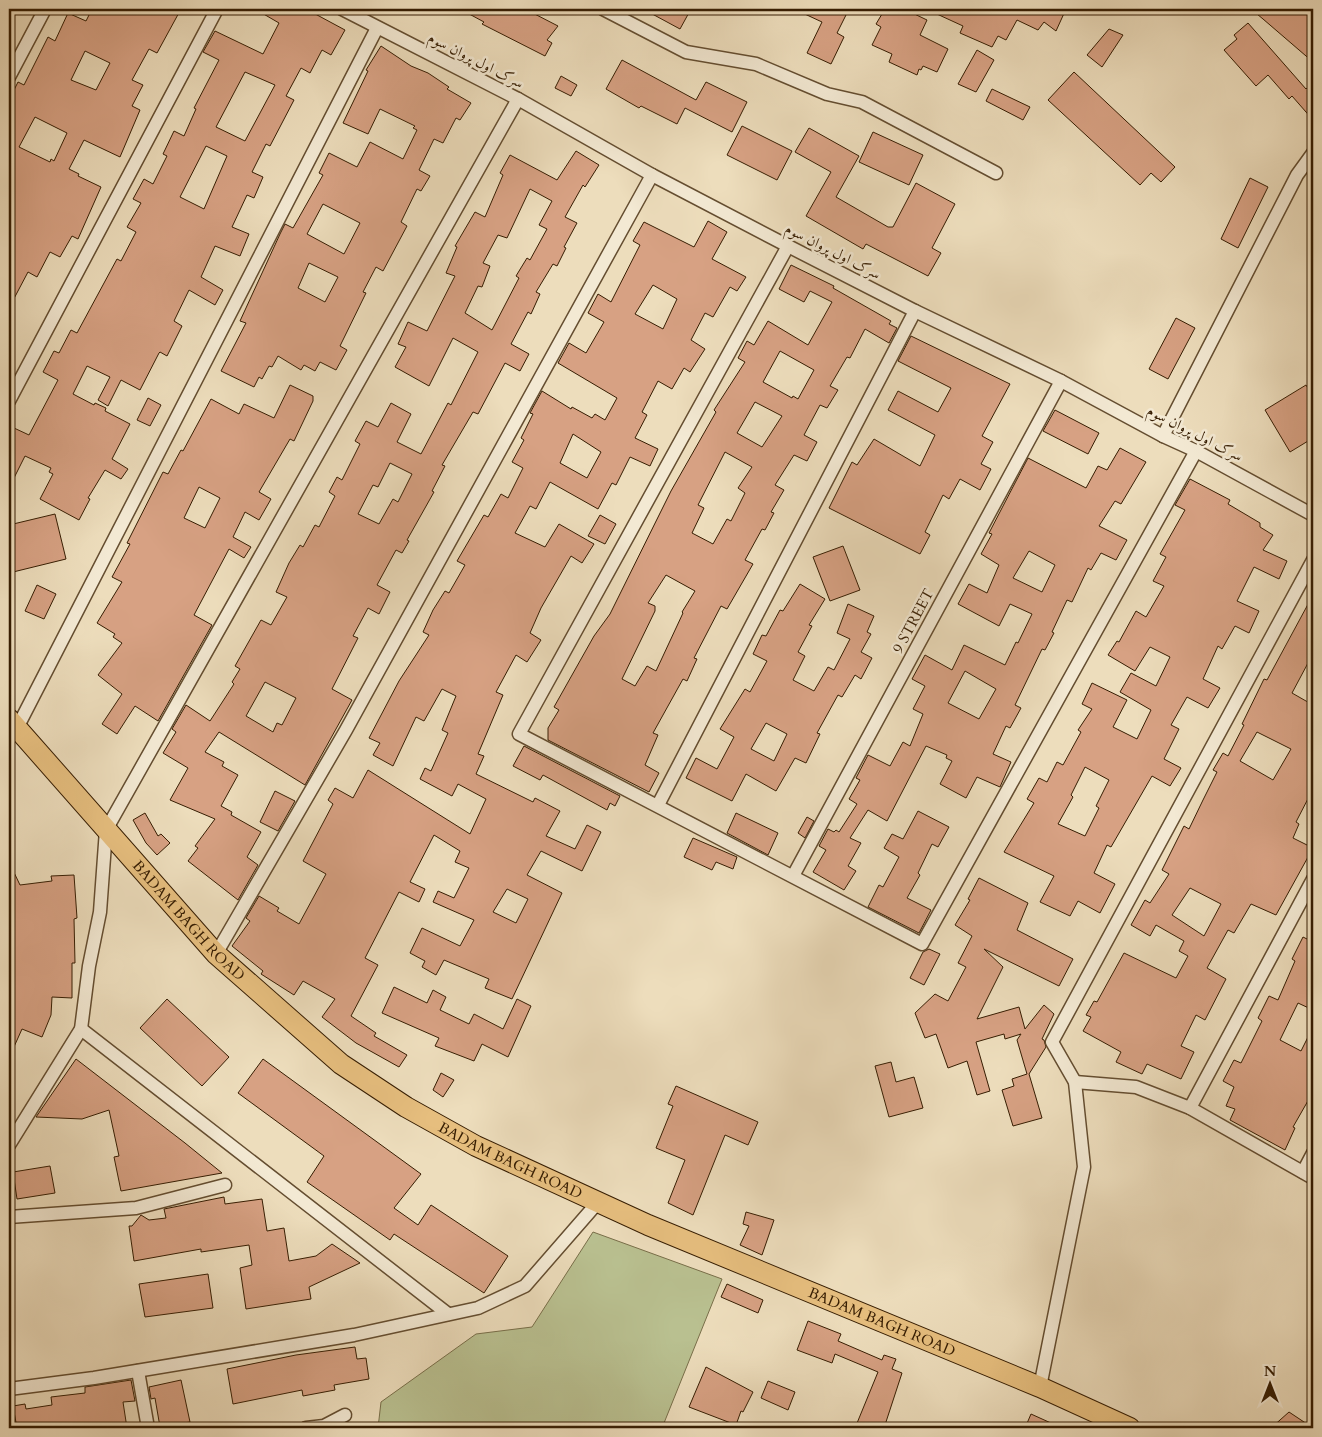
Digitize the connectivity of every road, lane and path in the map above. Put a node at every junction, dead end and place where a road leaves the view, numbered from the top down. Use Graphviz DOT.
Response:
graph roads {
  1 [pos="45,9"];
  2 [pos="217,9"];
  3 [pos="342,9"];
  4 [pos="603,9"];
  5 [pos="377,28"];
  6 [pos="9,77"];
  7 [pos="518,99"];
  8 [pos="1313,154"];
  9 [pos="996,173"];
  10 [pos="652,175"];
  11 [pos="788,246"];
  12 [pos="916,311"];
  13 [pos="1061,381"];
  14 [pos="9,401"];
  15 [pos="1163,436"];
  16 [pos="1196,451"];
  17 [pos="1313,515"];
  18 [pos="1313,560"];
  19 [pos="13,724"];
  20 [pos="658,805"];
  21 [pos="106,830"];
  22 [pos="793,876"];
  23 [pos="1313,879"];
  24 [pos="216,954"];
  25 [pos="81,1029"];
  26 [pos="1075,1082"];
  27 [pos="1190,1108"];
  28 [pos="9,1144"];
  29 [pos="1313,1153"];
  30 [pos="1308,1175"];
  31 [pos="224,1185"];
  32 [pos="599,1201"];
  33 [pos="9,1217"];
  34 [pos="448,1314"];
  35 [pos="138,1371"];
  36 [pos="1040,1387"];
  37 [pos="9,1389"];
  38 [pos="345,1416"];
  39 [pos="148,1428"];
  40 [pos="306,1428"];
  41 [pos="1130,1428"];
  1 -- 6 [label="street"];
  2 -- 14 [label="street"];
  3 -- 5 [label="street, سرک اول پروان سوم"];
  4 -- 9 [label="street"];
  5 -- 7 [label="street, سرک اول پروان سوم"];
  5 -- 19 [label="street"];
  7 -- 10 [label="street, سرک اول پروان سوم"];
  7 -- 21 [label="street"];
  8 -- 15 [label="street"];
  10 -- 11 [label="street, سرک اول پروان سوم"];
  10 -- 24 [label="street"];
  11 -- 12 [label="street, سرک اول پروان سوم"];
  11 -- 20 [label="street"];
  12 -- 13 [label="street, سرک اول پروان سوم"];
  12 -- 20 [label="street"];
  13 -- 15 [label="street, سرک اول پروان سوم"];
  13 -- 22 [label="street, 9 STREET"];
  15 -- 16 [label="street, سرک اول پروان سوم"];
  16 -- 17 [label="street, سرک اول پروان سوم"];
  16 -- 22 [label="street"];
  18 -- 26 [label="street"];
  19 -- 21 [label="main road, BADAM BAGH ROAD"];
  20 -- 22 [label="street"];
  21 -- 24 [label="main road, BADAM BAGH ROAD"];
  21 -- 25 [label="street"];
  23 -- 27 [label="street"];
  24 -- 32 [label="main road, BADAM BAGH ROAD"];
  25 -- 28 [label="street"];
  25 -- 34 [label="street"];
  26 -- 27 [label="street"];
  26 -- 36 [label="street"];
  27 -- 30 [label="street"];
  29 -- 30 [label="street"];
  31 -- 33 [label="street"];
  32 -- 34 [label="street"];
  32 -- 36 [label="main road, BADAM BAGH ROAD"];
  34 -- 35 [label="street"];
  35 -- 37 [label="street"];
  35 -- 39 [label="street"];
  36 -- 41 [label="main road, BADAM BAGH ROAD"];
  38 -- 40 [label="street"];
}
